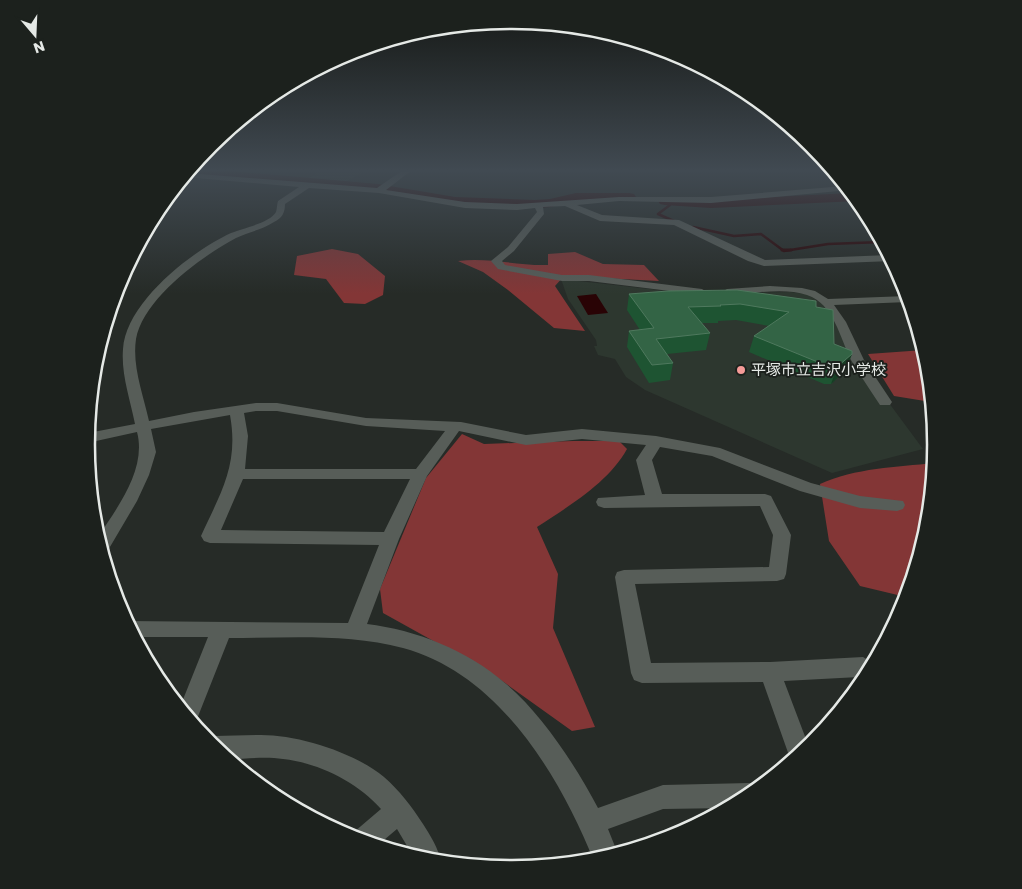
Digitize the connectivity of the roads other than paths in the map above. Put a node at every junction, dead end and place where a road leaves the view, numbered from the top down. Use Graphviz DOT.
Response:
graph roads {
  1 [pos="281,211"];
  2 [pos="541,211"];
  3 [pos="585,211"];
  4 [pos="882,258"];
  5 [pos="900,299"];
  6 [pos="826,302"];
  7 [pos="885,402"];
  8 [pos="236,410"];
  9 [pos="143,427"];
  10 [pos="455,427"];
  11 [pos="95,436"];
  12 [pos="656,441"];
  13 [pos="237,474"];
  14 [pos="420,474"];
  15 [pos="655,500"];
  16 [pos="604,502"];
  17 [pos="898,505"];
  18 [pos="106,538"];
  19 [pos="390,539"];
  20 [pos="138,628"];
  21 [pos="222,630"];
  22 [pos="354,632"];
  23 [pos="862,667"];
  24 [pos="770,672"];
  25 [pos="190,709"];
  26 [pos="797,746"];
  27 [pos="228,748"];
  28 [pos="734,795"];
  29 [pos="399,811"];
  30 [pos="593,822"];
  31 [pos="370,835"];
  32 [pos="423,850"];
  33 [pos="603,850"];
  1 -- 9 [label="street"];
  2 -- 6 [label="street"];
  3 -- 4 [label="street"];
  5 -- 6 [label="street"];
  6 -- 7 [label="street"];
  8 -- 9 [label="street"];
  8 -- 10 [label="street"];
  8 -- 13 [label="street"];
  9 -- 11 [label="street"];
  9 -- 18 [label="street"];
  10 -- 12 [label="street"];
  10 -- 14 [label="street"];
  12 -- 15 [label="street"];
  12 -- 17 [label="street"];
  13 -- 14 [label="street"];
  13 -- 19 [label="street"];
  14 -- 19 [label="street"];
  15 -- 16 [label="street"];
  15 -- 24 [label="street"];
  19 -- 22 [label="street"];
  20 -- 21 [label="street"];
  21 -- 22 [label="street"];
  21 -- 25 [label="street"];
  22 -- 30 [label="street"];
  23 -- 24 [label="street"];
  24 -- 26 [label="street"];
  27 -- 29 [label="street"];
  28 -- 30 [label="street"];
  29 -- 31 [label="street"];
  29 -- 32 [label="street"];
  30 -- 33 [label="street"];
}
